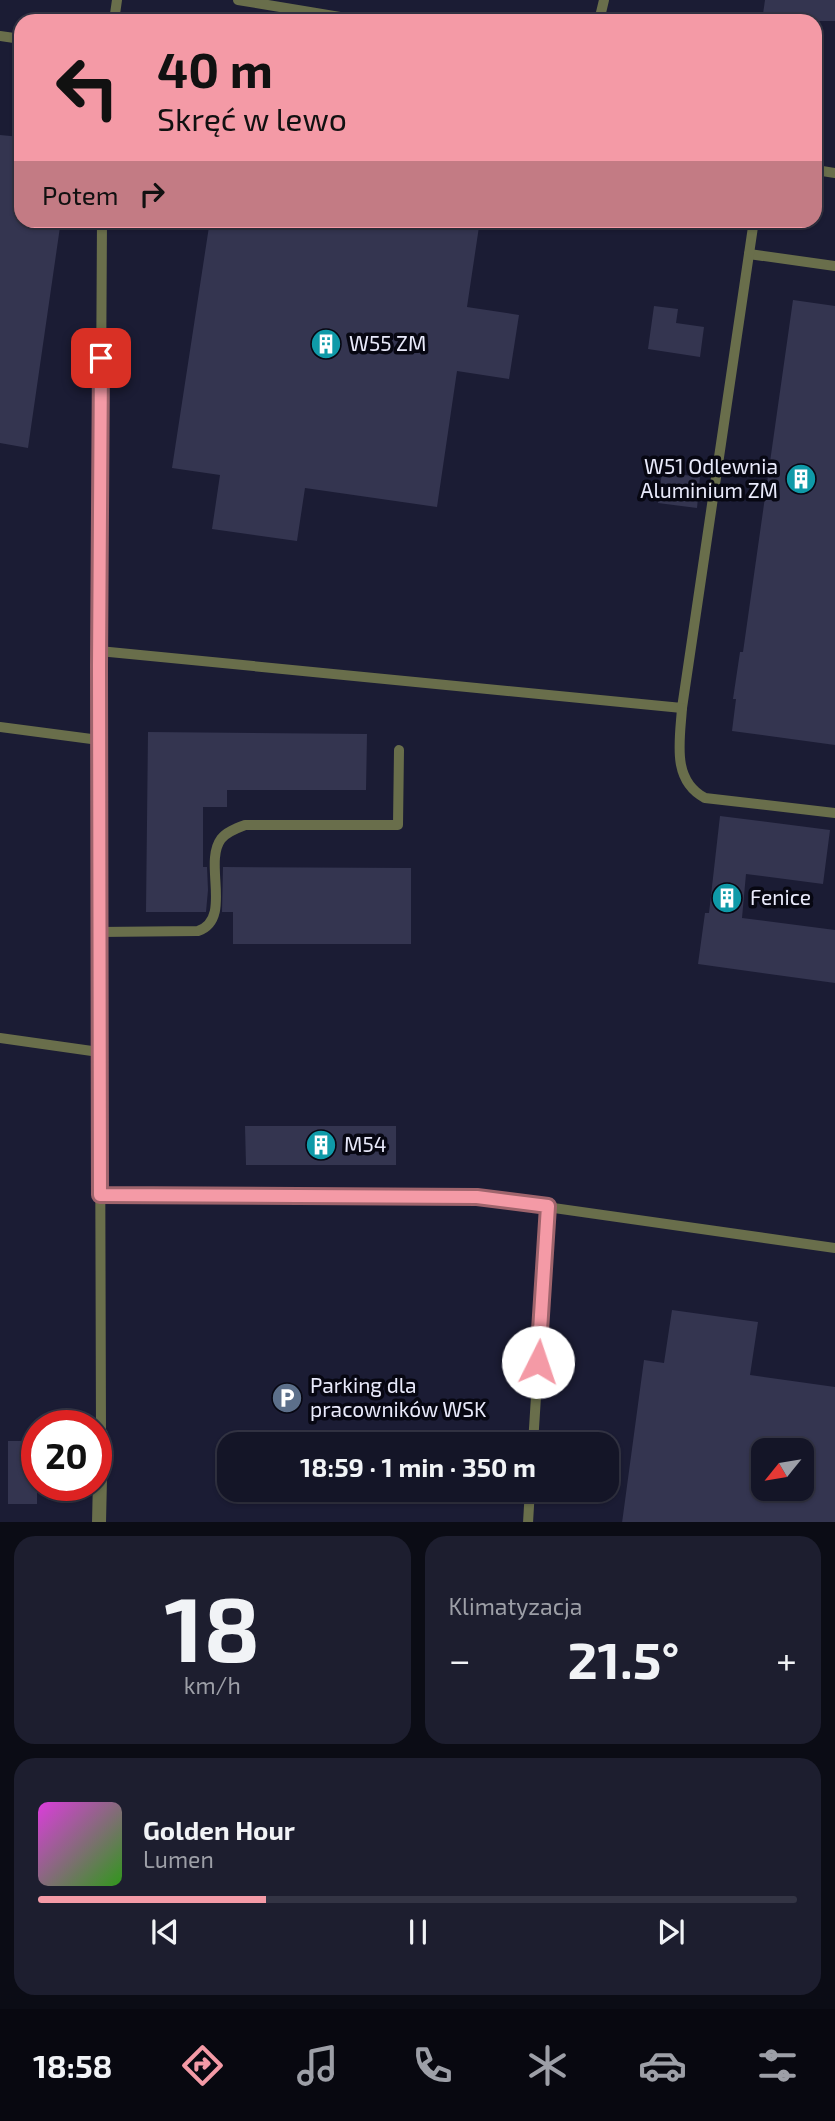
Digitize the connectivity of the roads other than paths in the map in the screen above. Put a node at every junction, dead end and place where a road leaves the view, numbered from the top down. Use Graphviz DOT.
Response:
graph roads {
  1 [pos="239,0"];
  2 [pos="322,14"];
  3 [pos="102,228"];
  4 [pos="753,228"];
  5 [pos="749,254"];
  6 [pos="835,266"];
  7 [pos="99,651"];
  8 [pos="682,708"];
  9 [pos="0,727"];
  10 [pos="99,740"];
  11 [pos="400,750"];
  12 [pos="835,813"];
  13 [pos="99,932"];
  14 [pos="0,1038"];
  15 [pos="99,1052"];
  16 [pos="100,1195"];
  17 [pos="548,1206"];
  18 [pos="835,1248"];
  19 [pos="101,1410"];
  20 [pos="534,1432"];
  21 [pos="99,1501"];
  22 [pos="529,1502"];
  23 [pos="99,1522"];
  24 [pos="528,1522"];
  1 -- 2 [label="lane"];
  3 -- 7 [label="lane"];
  4 -- 5 [label="lane"];
  5 -- 6 [label="lane"];
  5 -- 8 [label="lane"];
  7 -- 8 [label="lane"];
  7 -- 10 [label="lane"];
  8 -- 12 [label="lane"];
  9 -- 10 [label="lane"];
  10 -- 13 [label="lane"];
  11 -- 13 [label="lane"];
  13 -- 15 [label="lane"];
  14 -- 15 [label="lane"];
  15 -- 16 [label="lane"];
  16 -- 17 [label="lane"];
  16 -- 19 [label="lane"];
  17 -- 18 [label="lane"];
  17 -- 20 [label="lane"];
  21 -- 23 [label="street"];
  22 -- 24 [label="lane"];
}
